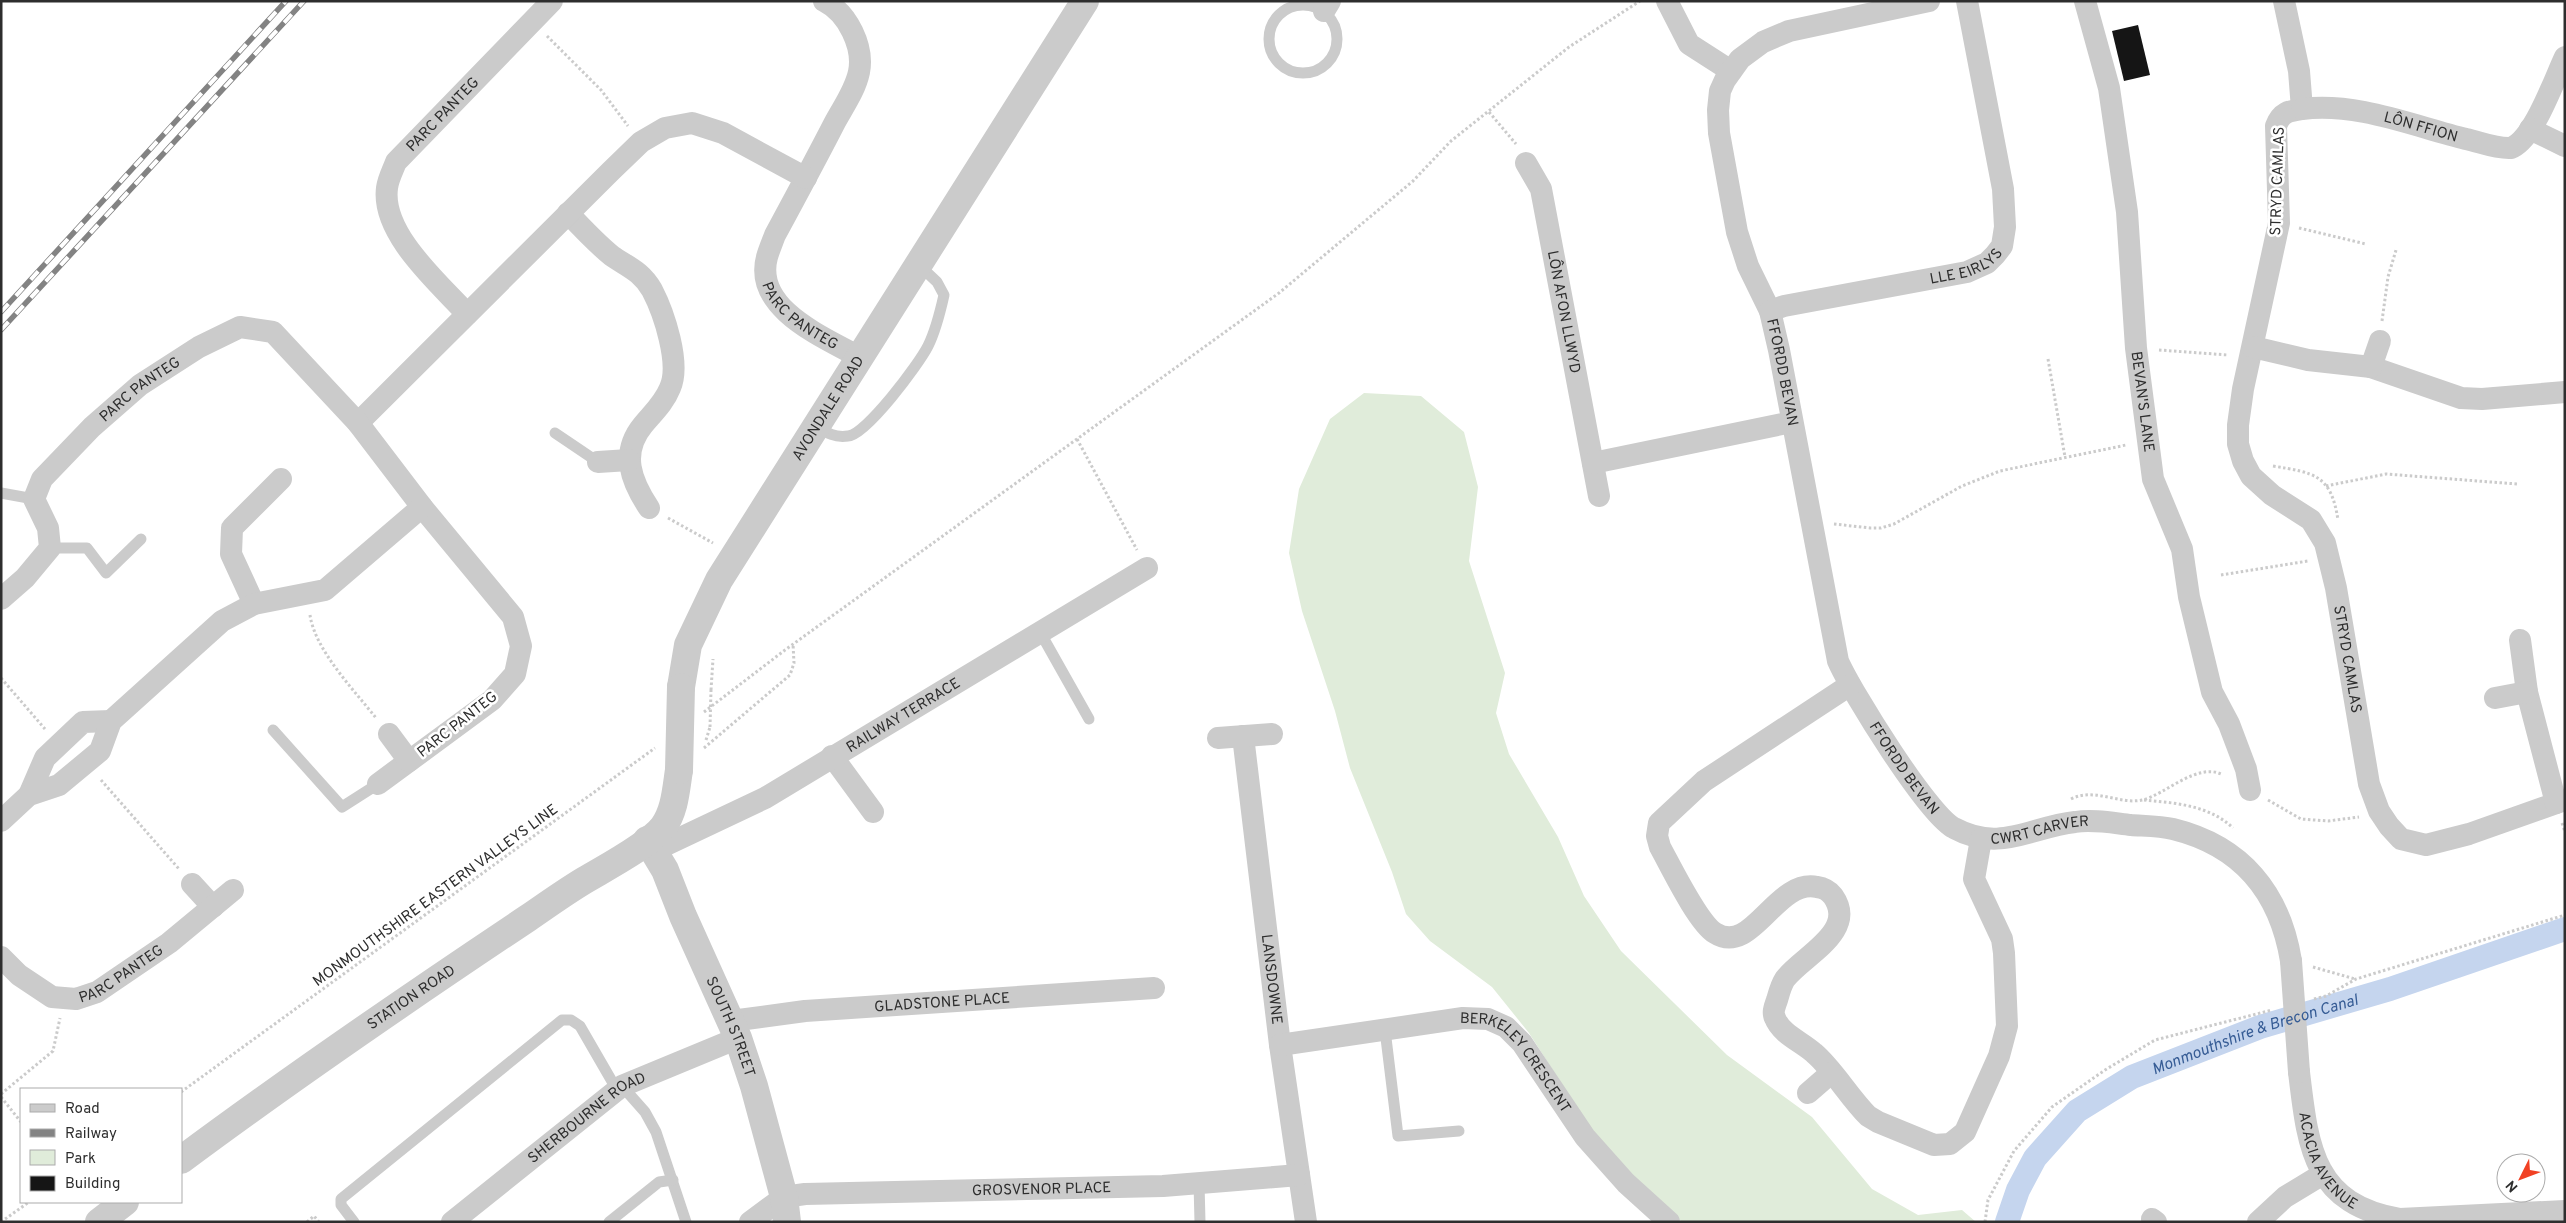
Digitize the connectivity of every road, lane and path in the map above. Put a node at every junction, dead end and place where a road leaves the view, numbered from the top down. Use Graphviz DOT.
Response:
graph roads {
  1 [pos="552,1"];
  2 [pos="824,1"];
  3 [pos="1085,1"];
  4 [pos="1640,1"];
  5 [pos="1667,1"];
  6 [pos="1929,1"];
  7 [pos="1967,1"];
  8 [pos="2085,1"];
  9 [pos="2284,1"];
  10 [pos="1327,6"];
  11 [pos="533,21"];
  12 [pos="2565,56"];
  13 [pos="1731,71"];
  14 [pos="2302,109"];
  15 [pos="1489,112"];
  16 [pos="2530,129"];
  17 [pos="641,142"];
  18 [pos="2565,146"];
  19 [pos="1526,163"];
  20 [pos="806,178"];
  21 [pos="568,214"];
  22 [pos="2279,224"];
  23 [pos="2366,244"];
  24 [pos="2396,250"];
  25 [pos="918,264"];
  26 [pos="1770,311"];
  27 [pos="467,314"];
  28 [pos="2380,341"];
  29 [pos="2136,348"];
  30 [pos="2252,353"];
  31 [pos="859,357"];
  32 [pos="2048,359"];
  33 [pos="2371,367"];
  34 [pos="2565,392"];
  35 [pos="1792,422"];
  36 [pos="358,423"];
  37 [pos="816,426"];
  38 [pos="555,433"];
  39 [pos="1077,439"];
  40 [pos="2147,441"];
  41 [pos="2065,457"];
  42 [pos="630,460"];
  43 [pos="598,462"];
  44 [pos="1593,463"];
  45 [pos="281,479"];
  46 [pos="2516,484"];
  47 [pos="2326,486"];
  48 [pos="1,493"];
  49 [pos="1599,496"];
  50 [pos="34,500"];
  51 [pos="422,507"];
  52 [pos="649,508"];
  53 [pos="1812,527"];
  54 [pos="141,539"];
  55 [pos="50,548"];
  56 [pos="736,554"];
  57 [pos="2329,558"];
  58 [pos="1147,568"];
  59 [pos="2220,575"];
  60 [pos="307,594"];
  61 [pos="1,599"];
  62 [pos="254,604"];
  63 [pos="1040,632"];
  64 [pos="2520,640"];
  65 [pos="794,644"];
  66 [pos="1,678"];
  67 [pos="1850,685"];
  68 [pos="711,690"];
  69 [pos="2527,692"];
  70 [pos="2495,698"];
  71 [pos="701,715"];
  72 [pos="1089,718"];
  73 [pos="111,721"];
  74 [pos="710,727"];
  75 [pos="273,730"];
  76 [pos="389,734"];
  77 [pos="1272,734"];
  78 [pos="1243,736"];
  79 [pos="1218,738"];
  80 [pos="661,744"];
  81 [pos="59,745"];
  82 [pos="704,748"];
  83 [pos="832,756"];
  84 [pos="409,761"];
  85 [pos="86,763"];
  86 [pos="378,784"];
  87 [pos="2250,790"];
  88 [pos="29,795"];
  89 [pos="2560,802"];
  90 [pos="2064,803"];
  91 [pos="2379,811"];
  92 [pos="872,812"];
  93 [pos="1,821"];
  94 [pos="1981,839"];
  95 [pos="650,846"];
  96 [pos="192,884"];
  97 [pos="233,890"];
  98 [pos="213,907"];
  99 [pos="2565,915"];
  100 [pos="1,957"];
  101 [pos="2291,961"];
  102 [pos="2356,979"];
  103 [pos="1154,988"];
  104 [pos="65,998"];
  105 [pos="2307,1001"];
  106 [pos="2278,1008"];
  107 [pos="735,1029"];
  108 [pos="1385,1030"];
  109 [pos="1280,1045"];
  110 [pos="1831,1073"];
  111 [pos="619,1088"];
  112 [pos="182,1091"];
  113 [pos="1808,1093"];
  114 [pos="1,1095"];
  115 [pos="20,1121"];
  116 [pos="1459,1131"];
  117 [pos="182,1159"];
  118 [pos="2323,1174"];
  119 [pos="1299,1175"];
  120 [pos="672,1180"];
  121 [pos="1199,1183"];
  122 [pos="28,1203"];
  123 [pos="124,1203"];
  124 [pos="786,1209"];
  125 [pos="2565,1210"];
  126 [pos="2400,1220"];
  127 [pos="2,1222"];
  128 [pos="99,1222"];
  129 [pos="307,1222"];
  130 [pos="319,1222"];
  131 [pos="354,1222"];
  132 [pos="452,1222"];
  133 [pos="608,1222"];
  134 [pos="686,1222"];
  135 [pos="750,1222"];
  136 [pos="1200,1222"];
  137 [pos="1306,1222"];
  138 [pos="1669,1222"];
  139 [pos="1985,1222"];
  140 [pos="2258,1222"];
  1 -- 11 [label="street, PARC PANTEG"];
  2 -- 20 [label="street, PARC PANTEG"];
  3 -- 25 [label="street, AVONDALE ROAD"];
  4 -- 15 [label="path"];
  5 -- 13 [label="street"];
  6 -- 13 [label="street, FFORDD BEVAN"];
  7 -- 26 [label="street, LLE EIRLYS"];
  8 -- 29 [label="street, BEVAN'S LANE"];
  9 -- 14 [label="street, STRYD CAMLAS"];
  10 -- 10 [label="lane"];
  11 -- 17 [label="path"];
  11 -- 27 [label="street, PARC PANTEG"];
  12 -- 16 [label="street, LÔN FFION"];
  13 -- 26 [label="street, FFORDD BEVAN"];
  14 -- 16 [label="street, LÔN FFION"];
  14 -- 22 [label="street, STRYD CAMLAS"];
  15 -- 19 [label="path"];
  15 -- 39 [label="path"];
  16 -- 18 [label="street"];
  17 -- 20 [label="street"];
  17 -- 21 [label="street"];
  19 -- 44 [label="street, LÔN AFON LLWYD"];
  20 -- 31 [label="street, PARC PANTEG"];
  21 -- 27 [label="street"];
  21 -- 42 [label="street"];
  22 -- 23 [label="path"];
  22 -- 30 [label="street, STRYD CAMLAS"];
  24 -- 28 [label="path"];
  25 -- 31 [label="street, AVONDALE ROAD"];
  25 -- 37 [label="lane"];
  26 -- 35 [label="street, FFORDD BEVAN"];
  27 -- 36 [label="street"];
  28 -- 33 [label="street"];
  29 -- 30 [label="path"];
  29 -- 40 [label="street, BEVAN'S LANE"];
  30 -- 33 [label="street"];
  30 -- 57 [label="street, STRYD CAMLAS"];
  31 -- 37 [label="street, AVONDALE ROAD"];
  32 -- 41 [label="path"];
  33 -- 34 [label="street"];
  35 -- 44 [label="street"];
  35 -- 53 [label="street, FFORDD BEVAN"];
  36 -- 50 [label="street, PARC PANTEG"];
  36 -- 51 [label="street, PARC PANTEG"];
  37 -- 56 [label="street, AVONDALE ROAD"];
  38 -- 43 [label="lane"];
  39 -- 58 [label="path"];
  39 -- 65 [label="path"];
  40 -- 41 [label="path"];
  40 -- 87 [label="street, BEVAN'S LANE"];
  41 -- 53 [label="path"];
  42 -- 43 [label="street"];
  42 -- 52 [label="street"];
  44 -- 49 [label="street, LÔN AFON LLWYD"];
  45 -- 62 [label="street"];
  46 -- 47 [label="path"];
  48 -- 50 [label="lane"];
  50 -- 55 [label="street"];
  51 -- 60 [label="street"];
  51 -- 84 [label="street, PARC PANTEG"];
  52 -- 56 [label="path"];
  53 -- 67 [label="street, FFORDD BEVAN"];
  54 -- 55 [label="lane"];
  55 -- 61 [label="street"];
  56 -- 95 [label="street, AVONDALE ROAD, bridge"];
  57 -- 59 [label="path"];
  57 -- 91 [label="street, STRYD CAMLAS"];
  58 -- 63 [label="street, RAILWAY TERRACE"];
  60 -- 62 [label="street"];
  60 -- 76 [label="path"];
  62 -- 73 [label="street"];
  63 -- 72 [label="lane"];
  63 -- 83 [label="street, RAILWAY TERRACE"];
  64 -- 69 [label="street, STRYD CAMLAS"];
  65 -- 71 [label="path"];
  65 -- 82 [label="path"];
  66 -- 81 [label="path"];
  67 -- 94 [label="street, FFORDD BEVAN"];
  67 -- 110 [label="street, CWRT CARVER"];
  68 -- 74 [label="path, bridge"];
  69 -- 70 [label="street"];
  69 -- 89 [label="street, STRYD CAMLAS"];
  73 -- 81 [label="street"];
  73 -- 85 [label="street"];
  75 -- 86 [label="lane"];
  76 -- 84 [label="street"];
  77 -- 78 [label="street"];
  78 -- 79 [label="street"];
  78 -- 109 [label="street, LANSDOWNE"];
  80 -- 112 [label="path, MONMOUTHSHIRE EASTERN VALLEYS LINE"];
  81 -- 88 [label="street"];
  83 -- 92 [label="street"];
  83 -- 95 [label="street, RAILWAY TERRACE"];
  84 -- 86 [label="street, PARC PANTEG"];
  85 -- 88 [label="street"];
  85 -- 96 [label="path"];
  87 -- 90 [label="path"];
  87 -- 91 [label="path"];
  88 -- 93 [label="street"];
  89 -- 91 [label="street, STRYD CAMLAS"];
  94 -- 101 [label="street, CWRT CARVER"];
  94 -- 110 [label="street, CWRT CARVER"];
  95 -- 107 [label="street, SOUTH STREET"];
  95 -- 117 [label="street, STATION ROAD"];
  96 -- 98 [label="street"];
  97 -- 98 [label="street, PARC PANTEG"];
  98 -- 104 [label="street, PARC PANTEG"];
  99 -- 102 [label="path"];
  100 -- 104 [label="street, PARC PANTEG"];
  101 -- 102 [label="path"];
  101 -- 118 [label="street, ACACIA AVENUE, bridge"];
  102 -- 105 [label="path"];
  103 -- 107 [label="street, GLADSTONE PLACE"];
  104 -- 114 [label="path"];
  106 -- 139 [label="path"];
  107 -- 111 [label="street, SHERBOURNE ROAD"];
  107 -- 124 [label="street, SOUTH STREET"];
  108 -- 109 [label="street, BERKELEY CRESCENT"];
  108 -- 116 [label="lane"];
  108 -- 138 [label="street, BERKELEY CRESCENT"];
  109 -- 119 [label="street, LANSDOWNE"];
  110 -- 113 [label="street"];
  111 -- 120 [label="lane"];
  111 -- 131 [label="lane"];
  111 -- 132 [label="street, SHERBOURNE ROAD"];
  114 -- 115 [label="path"];
  118 -- 126 [label="street, ACACIA AVENUE"];
  118 -- 140 [label="street"];
  119 -- 121 [label="street, GROSVENOR PLACE"];
  119 -- 137 [label="street, LANSDOWNE"];
  120 -- 133 [label="lane"];
  120 -- 134 [label="lane"];
  121 -- 124 [label="street, GROSVENOR PLACE"];
  121 -- 136 [label="lane"];
  122 -- 127 [label="path"];
  123 -- 128 [label="street"];
  124 -- 135 [label="street"];
  125 -- 126 [label="street, ACACIA AVENUE"];
  129 -- 130 [label="path"];
}
